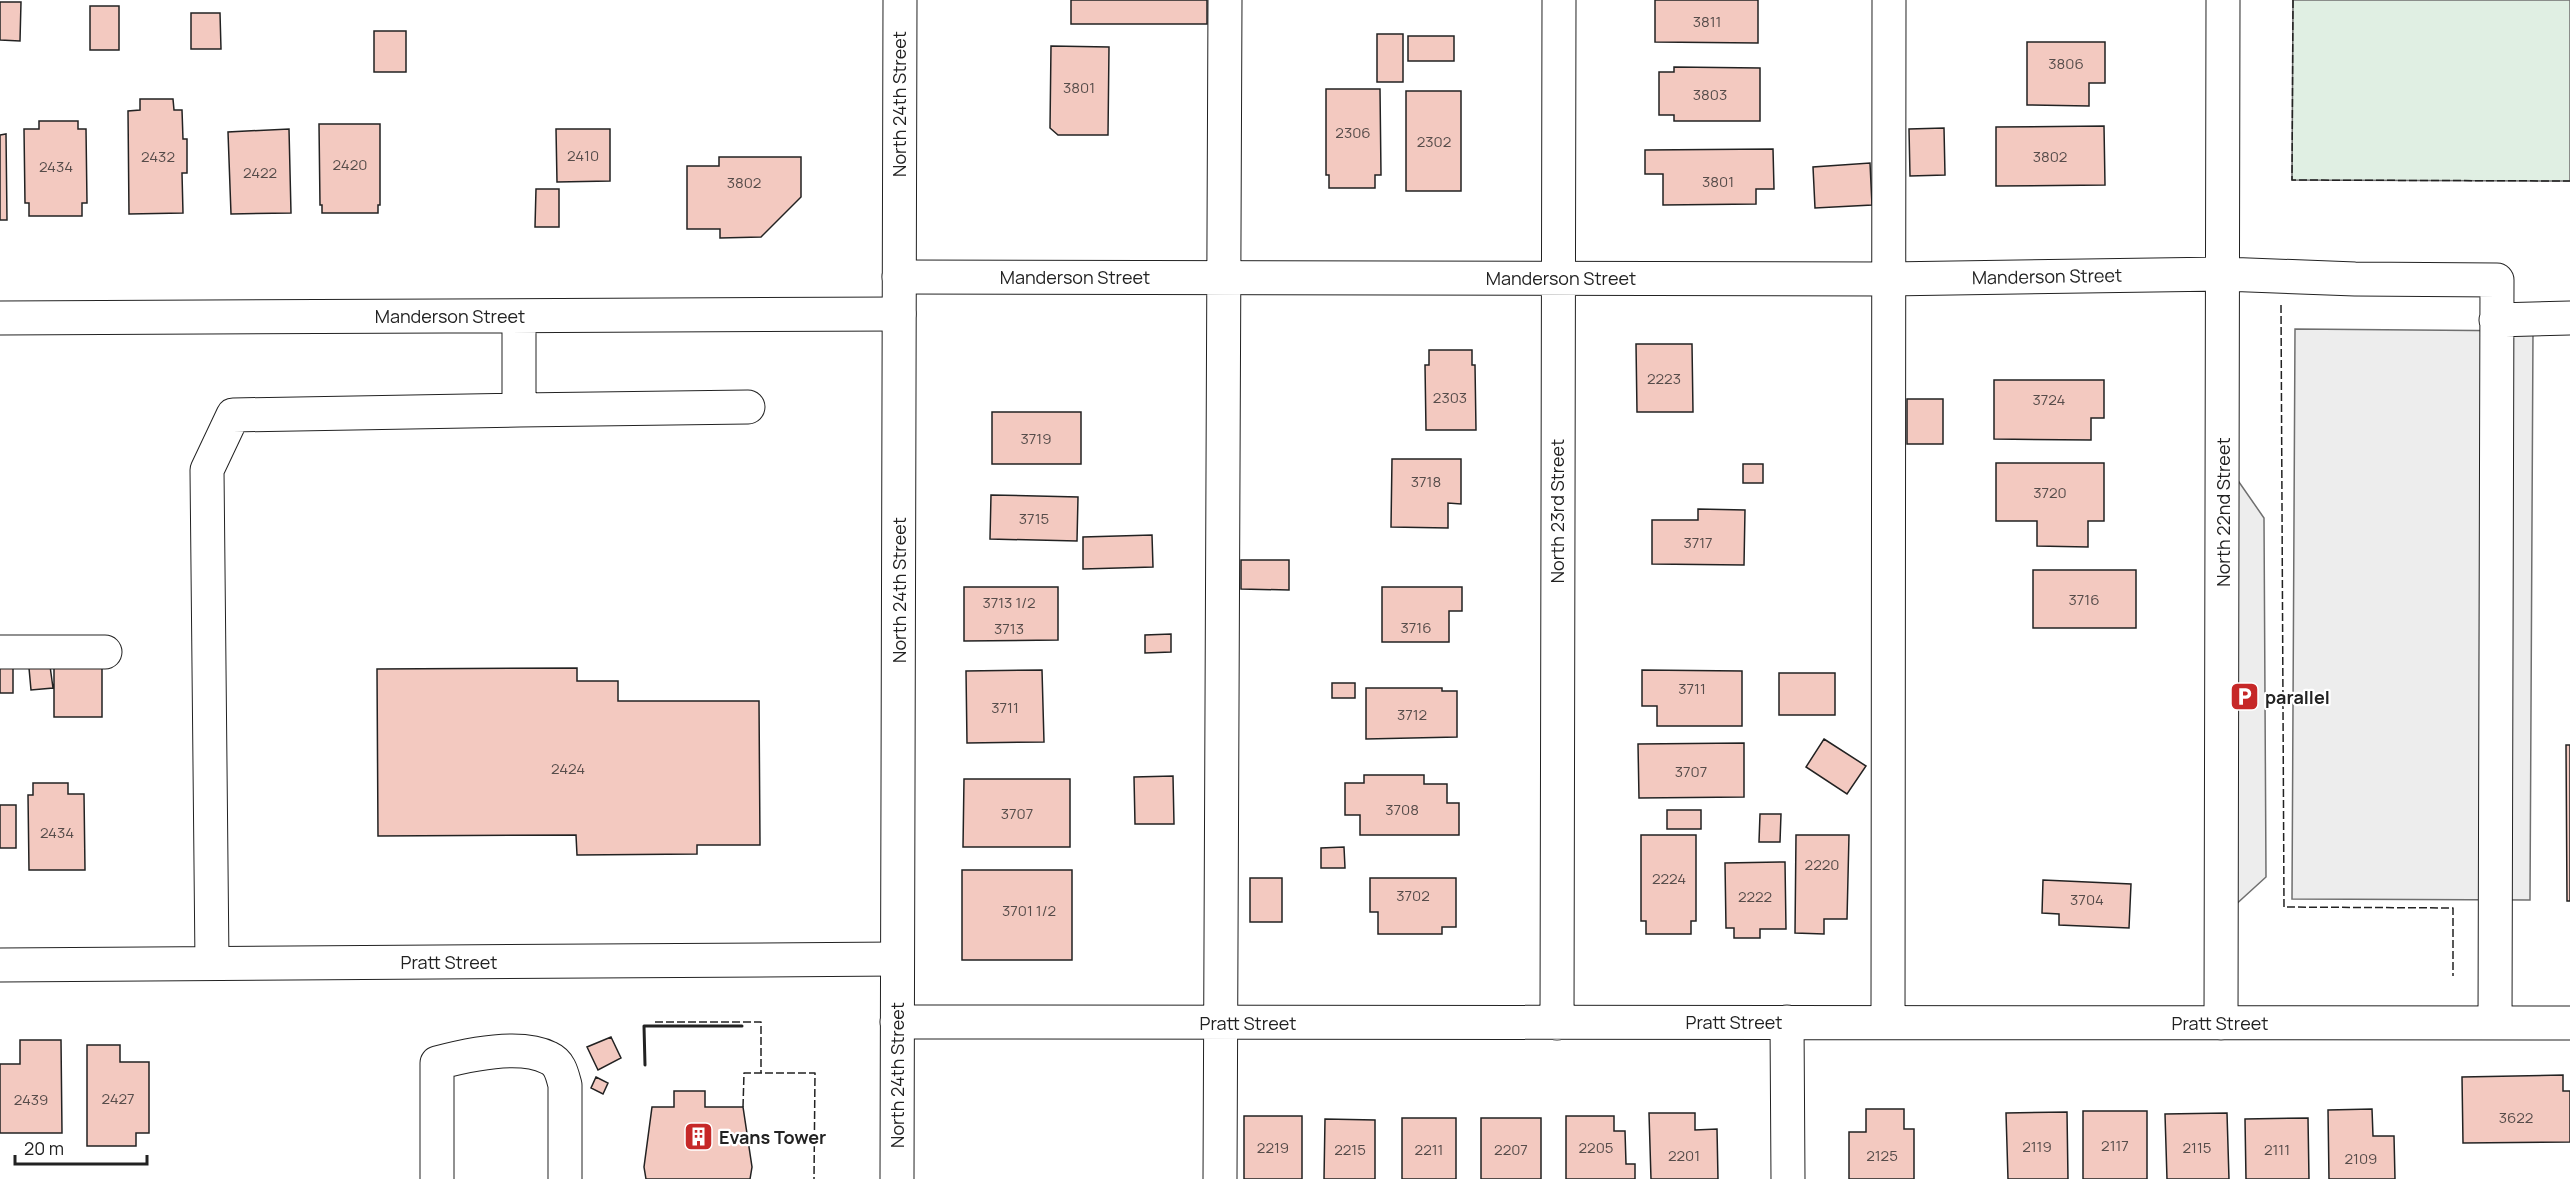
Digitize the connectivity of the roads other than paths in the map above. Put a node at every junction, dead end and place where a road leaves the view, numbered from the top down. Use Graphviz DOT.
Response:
graph roads {
  1 [pos="900,0"];
  2 [pos="1224,0"];
  3 [pos="1559,0"];
  4 [pos="1889,0"];
  5 [pos="2223,0"];
  6 [pos="2223,274"];
  7 [pos="899,277"];
  8 [pos="1224,277"];
  9 [pos="1558,278"];
  10 [pos="1888,279"];
  11 [pos="899,314"];
  12 [pos="519,316"];
  13 [pos="0,318"];
  14 [pos="2570,318"];
  15 [pos="2496,320"];
  16 [pos="748,407"];
  17 [pos="519,410"];
  18 [pos="0,652"];
  19 [pos="105,652"];
  20 [pos="897,959"];
  21 [pos="212,963"];
  22 [pos="0,965"];
  23 [pos="897,1022"];
  24 [pos="1787,1022"];
  25 [pos="1888,1022"];
  26 [pos="1220,1023"];
  27 [pos="1557,1023"];
  28 [pos="2221,1023"];
  29 [pos="2495,1023"];
  30 [pos="2570,1023"];
  31 [pos="437,1179"];
  32 [pos="565,1179"];
  33 [pos="897,1179"];
  34 [pos="1220,1179"];
  35 [pos="1788,1179"];
  1 -- 7 [label="street, North 24th Street"];
  2 -- 8 [label="street"];
  3 -- 9 [label="street, North 23rd Street"];
  4 -- 10 [label="street"];
  5 -- 6 [label="street, North 22nd Street"];
  6 -- 10 [label="street, Manderson Street"];
  6 -- 15 [label="street, Manderson Street"];
  6 -- 28 [label="street, North 22nd Street"];
  7 -- 8 [label="street, Manderson Street"];
  7 -- 11 [label="street, North 24th Street"];
  8 -- 9 [label="street, Manderson Street"];
  8 -- 26 [label="street"];
  9 -- 10 [label="street, Manderson Street"];
  9 -- 27 [label="street, North 23rd Street"];
  10 -- 25 [label="street"];
  11 -- 12 [label="street, Manderson Street"];
  11 -- 20 [label="street, North 24th Street"];
  12 -- 13 [label="street, Manderson Street"];
  12 -- 17 [label="street"];
  14 -- 15 [label="street"];
  15 -- 29 [label="street"];
  16 -- 17 [label="street"];
  17 -- 21 [label="street"];
  18 -- 19 [label="street"];
  20 -- 21 [label="street, Pratt Street"];
  20 -- 23 [label="street, North 24th Street"];
  21 -- 22 [label="street, Pratt Street"];
  23 -- 26 [label="street, Pratt Street"];
  23 -- 33 [label="street, North 24th Street"];
  24 -- 25 [label="street, Pratt Street"];
  24 -- 27 [label="street, Pratt Street"];
  24 -- 35 [label="street"];
  25 -- 28 [label="street, Pratt Street"];
  26 -- 27 [label="street, Pratt Street"];
  26 -- 34 [label="street"];
  28 -- 29 [label="street, Pratt Street"];
  29 -- 30 [label="street, Pratt Street"];
  31 -- 32 [label="street"];
}
